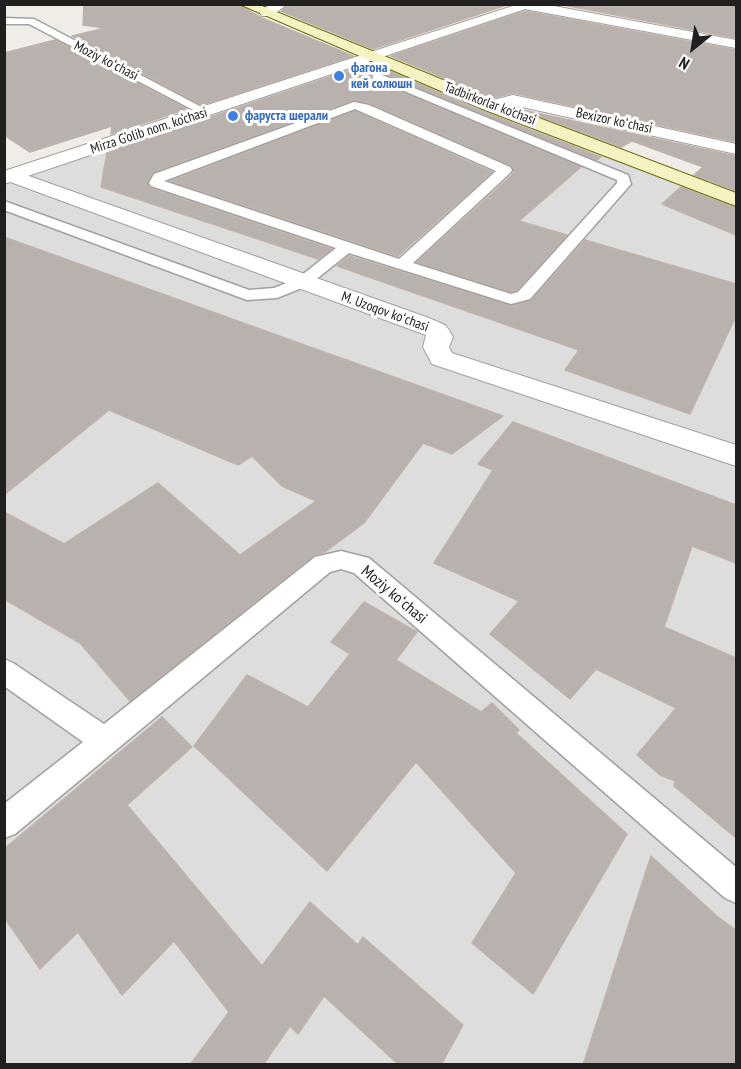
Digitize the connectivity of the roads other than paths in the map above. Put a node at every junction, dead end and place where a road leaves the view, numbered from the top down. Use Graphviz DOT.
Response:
graph roads {
  1 [pos="245,4"];
  2 [pos="532,5"];
  3 [pos="274,9"];
  4 [pos="4,21"];
  5 [pos="736,44"];
  6 [pos="372,58"];
  7 [pos="377,76"];
  8 [pos="491,111"];
  9 [pos="205,112"];
  10 [pos="430,136"];
  11 [pos="736,149"];
  12 [pos="648,165"];
  13 [pos="8,177"];
  14 [pos="623,178"];
  15 [pos="736,200"];
  16 [pos="4,205"];
  17 [pos="347,247"];
  18 [pos="402,265"];
  19 [pos="303,282"];
  20 [pos="736,456"];
  21 [pos="4,671"];
  22 [pos="105,741"];
  23 [pos="4,823"];
  24 [pos="736,886"];
  1 -- 3 [label="main road, Tadbirkorlar ko'chasi"];
  2 -- 5 [label="street"];
  2 -- 6 [label="street, Mirza G‘olib nom. ko‘chasi"];
  3 -- 6 [label="main road, Tadbirkorlar ko'chasi"];
  4 -- 9 [label="lane, Moziy koʻchasi"];
  6 -- 8 [label="main road, Tadbirkorlar ko'chasi"];
  6 -- 9 [label="street, Mirza G‘olib nom. ko‘chasi"];
  7 -- 8 [label="lane"];
  8 -- 10 [label="lane"];
  8 -- 11 [label="street, Bexizor koʻchasi"];
  8 -- 12 [label="main road, Tadbirkorlar ko'chasi"];
  8 -- 14 [label="lane"];
  9 -- 13 [label="street, Mirza G‘olib nom. ko‘chasi"];
  10 -- 17 [label="lane"];
  10 -- 18 [label="lane"];
  12 -- 14 [label="lane"];
  12 -- 15 [label="main road, Tadbirkorlar ko'chasi"];
  13 -- 19 [label="street, M. Uzoqov koʻchasi"];
  14 -- 18 [label="lane"];
  16 -- 19 [label="lane"];
  17 -- 18 [label="lane"];
  17 -- 19 [label="lane"];
  19 -- 20 [label="street, M. Uzoqov koʻchasi"];
  21 -- 22 [label="lane"];
  22 -- 23 [label="lane, Moziy koʻchasi"];
  22 -- 24 [label="lane, Moziy koʻchasi"];
}
